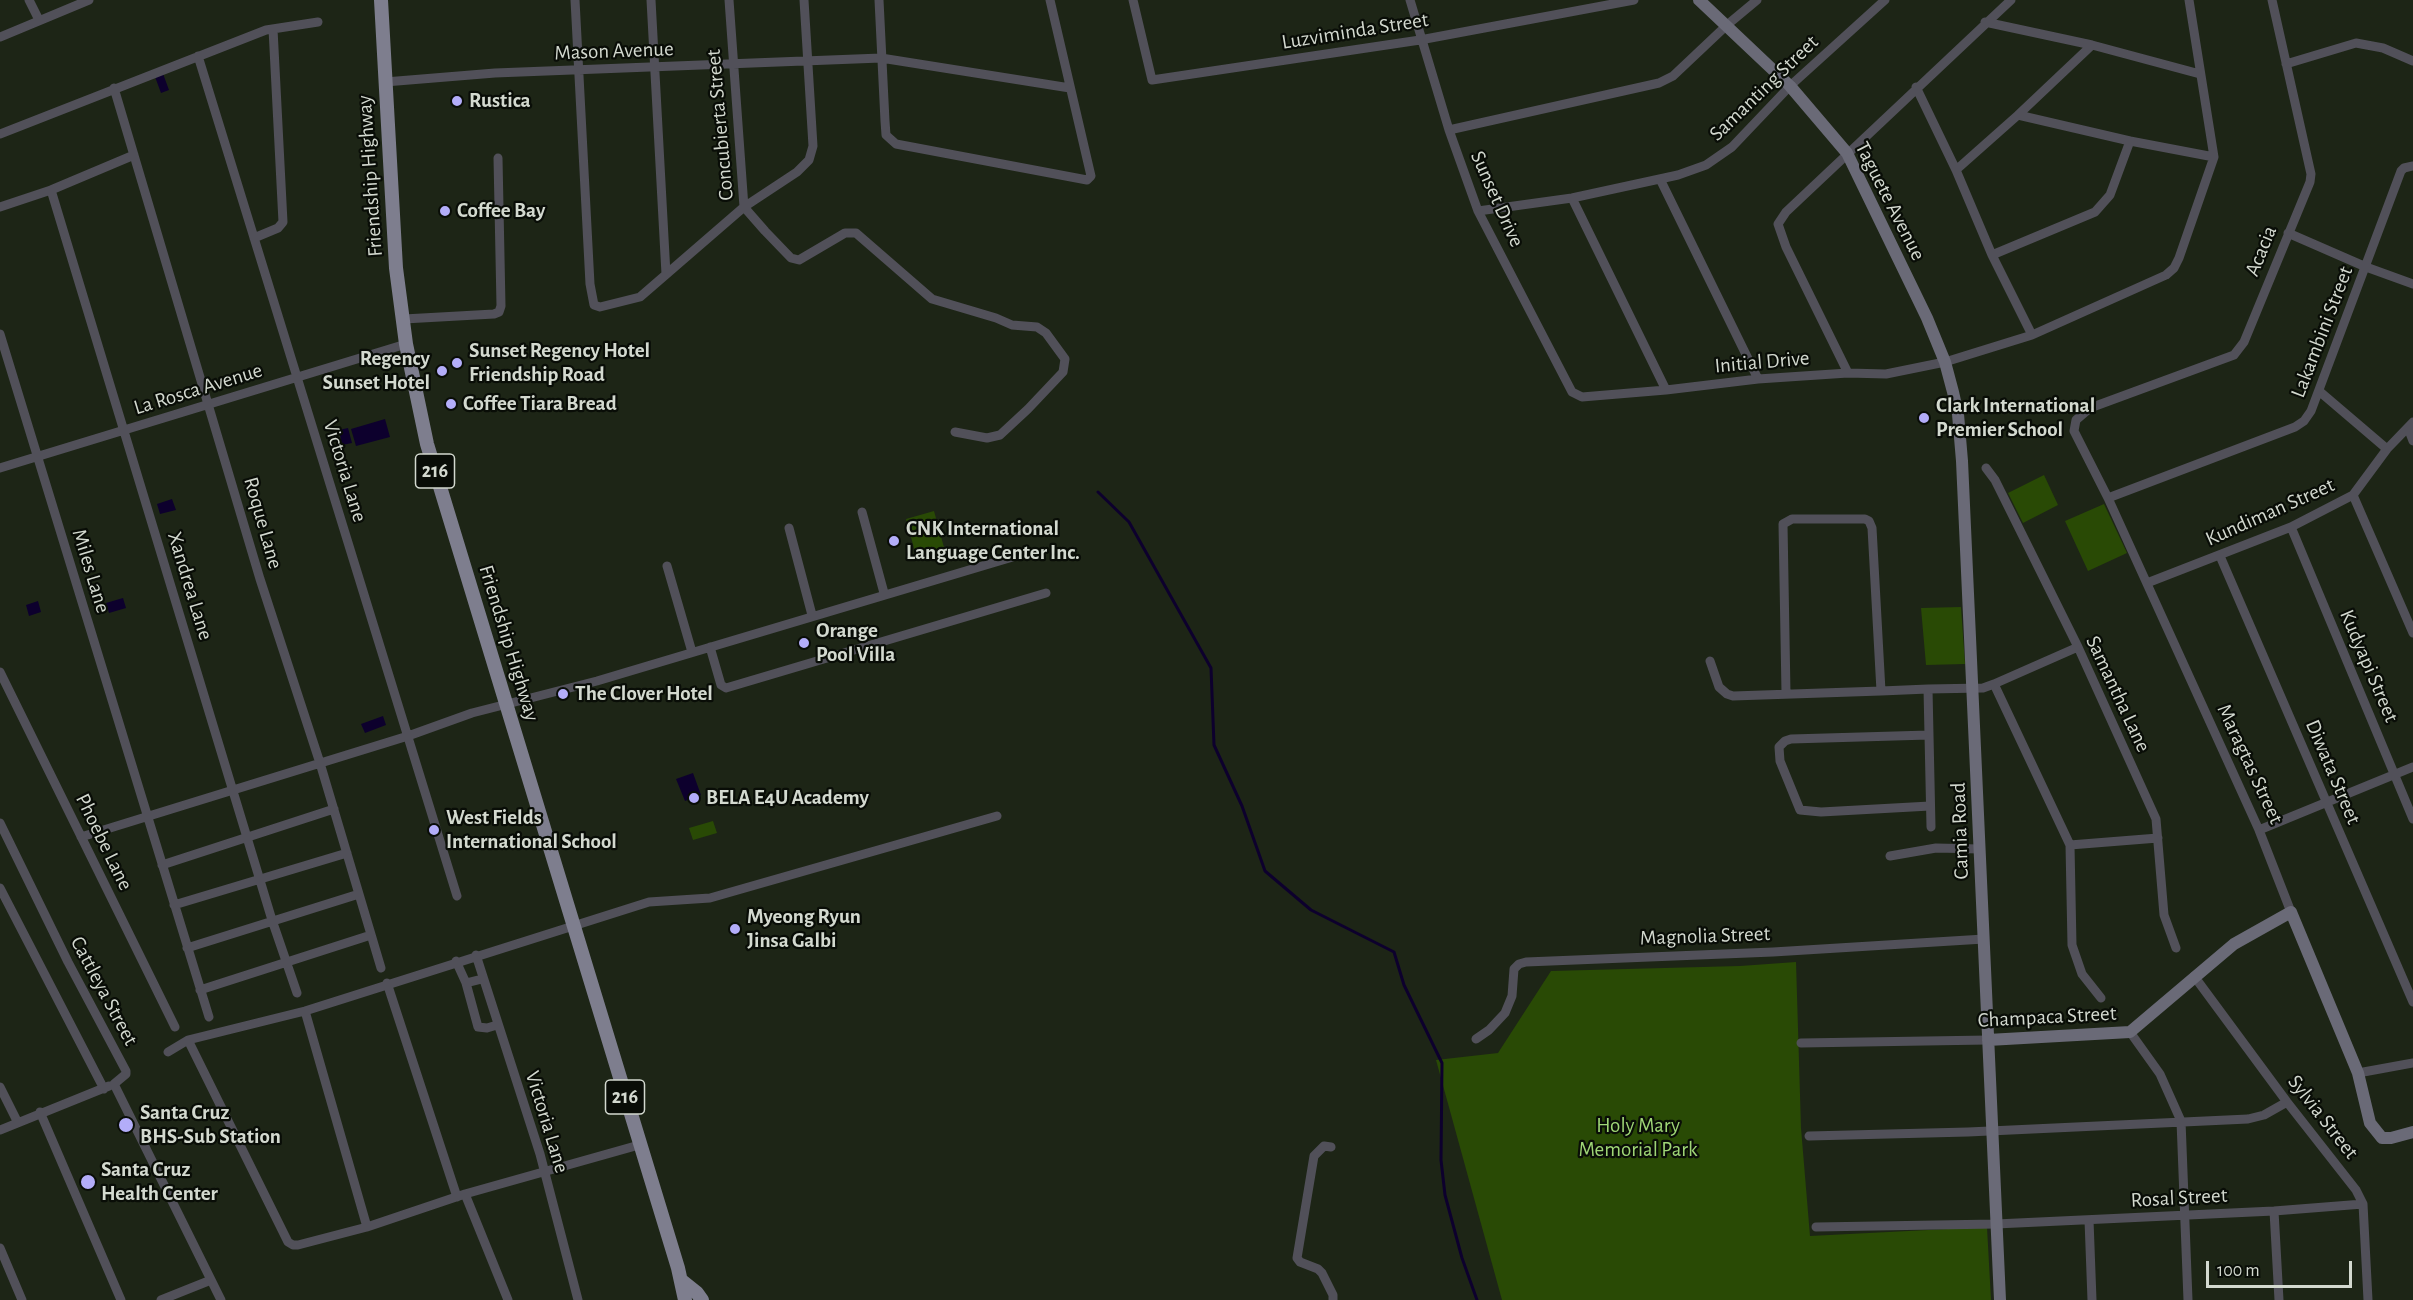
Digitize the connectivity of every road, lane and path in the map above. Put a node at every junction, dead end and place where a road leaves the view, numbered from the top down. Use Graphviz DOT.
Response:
graph roads {
  1 [pos="29,0"];
  2 [pos="89,0"];
  3 [pos="381,0"];
  4 [pos="575,0"];
  5 [pos="651,0"];
  6 [pos="729,0"];
  7 [pos="804,0"];
  8 [pos="879,0"];
  9 [pos="1050,0"];
  10 [pos="1133,0"];
  11 [pos="1410,0"];
  12 [pos="1634,0"];
  13 [pos="1699,0"];
  14 [pos="1757,0"];
  15 [pos="1886,0"];
  16 [pos="2011,0"];
  17 [pos="2189,0"];
  18 [pos="2272,0"];
  19 [pos="39,20"];
  20 [pos="318,22"];
  21 [pos="1985,22"];
  22 [pos="1726,25"];
  23 [pos="273,29"];
  24 [pos="0,37"];
  25 [pos="1420,40"];
  26 [pos="2092,45"];
  27 [pos="198,56"];
  28 [pos="881,58"];
  29 [pos="2413,61"];
  30 [pos="807,62"];
  31 [pos="732,63"];
  32 [pos="2286,64"];
  33 [pos="653,68"];
  34 [pos="579,71"];
  35 [pos="2200,74"];
  36 [pos="385,82"];
  37 [pos="1790,86"];
  38 [pos="1916,87"];
  39 [pos="114,88"];
  40 [pos="1070,88"];
  41 [pos="2018,115"];
  42 [pos="1449,130"];
  43 [pos="0,134"];
  44 [pos="2130,141"];
  45 [pos="1846,153"];
  46 [pos="134,155"];
  47 [pos="2214,157"];
  48 [pos="498,158"];
  49 [pos="2413,165"];
  50 [pos="1956,170"];
  51 [pos="1660,179"];
  52 [pos="51,190"];
  53 [pos="1572,198"];
  54 [pos="0,207"];
  55 [pos="744,207"];
  56 [pos="1478,211"];
  57 [pos="2288,233"];
  58 [pos="254,238"];
  59 [pos="1992,255"];
  60 [pos="2366,267"];
  61 [pos="666,274"];
  62 [pos="2413,284"];
  63 [pos="404,320"];
  64 [pos="0,334"];
  65 [pos="2032,335"];
  66 [pos="406,344"];
  67 [pos="1945,362"];
  68 [pos="1848,373"];
  69 [pos="297,378"];
  70 [pos="1758,379"];
  71 [pos="1666,390"];
  72 [pos="2319,392"];
  73 [pos="1582,397"];
  74 [pos="210,404"];
  75 [pos="2084,412"];
  76 [pos="2410,425"];
  77 [pos="124,430"];
  78 [pos="955,432"];
  79 [pos="2413,441"];
  80 [pos="2387,449"];
  81 [pos="38,457"];
  82 [pos="0,468"];
  83 [pos="1986,468"];
  84 [pos="2352,495"];
  85 [pos="2108,498"];
  86 [pos="862,512"];
  87 [pos="2291,527"];
  88 [pos="789,528"];
  89 [pos="1026,553"];
  90 [pos="2220,556"];
  91 [pos="667,566"];
  92 [pos="2147,583"];
  93 [pos="884,593"];
  94 [pos="1046,593"];
  95 [pos="812,615"];
  96 [pos="2413,633"];
  97 [pos="710,647"];
  98 [pos="2078,647"];
  99 [pos="692,652"];
  100 [pos="1710,661"];
  101 [pos="0,672"];
  102 [pos="1994,684"];
  103 [pos="1973,688"];
  104 [pos="1928,689"];
  105 [pos="1881,691"];
  106 [pos="1786,693"];
  107 [pos="506,704"];
  108 [pos="408,735"];
  109 [pos="1929,735"];
  110 [pos="320,763"];
  111 [pos="2413,767"];
  112 [pos="2394,775"];
  113 [pos="233,790"];
  114 [pos="2326,801"];
  115 [pos="1930,806"];
  116 [pos="334,809"];
  117 [pos="997,816"];
  118 [pos="148,818"];
  119 [pos="2413,819"];
  120 [pos="0,823"];
  121 [pos="1931,827"];
  122 [pos="2259,830"];
  123 [pos="81,837"];
  124 [pos="247,837"];
  125 [pos="2158,838"];
  126 [pos="2070,845"];
  127 [pos="1980,849"];
  128 [pos="347,853"];
  129 [pos="1890,856"];
  130 [pos="162,865"];
  131 [pos="260,879"];
  132 [pos="0,888"];
  133 [pos="359,894"];
  134 [pos="457,896"];
  135 [pos="174,904"];
  136 [pos="2291,912"];
  137 [pos="272,920"];
  138 [pos="572,926"];
  139 [pos="372,935"];
  140 [pos="1984,939"];
  141 [pos="187,948"];
  142 [pos="2176,948"];
  143 [pos="476,955"];
  144 [pos="456,961"];
  145 [pos="287,963"];
  146 [pos="381,968"];
  147 [pos="2194,976"];
  148 [pos="482,979"];
  149 [pos="387,983"];
  150 [pos="466,983"];
  151 [pos="200,990"];
  152 [pos="297,993"];
  153 [pos="2101,998"];
  154 [pos="2413,1002"];
  155 [pos="305,1011"];
  156 [pos="209,1017"];
  157 [pos="497,1025"];
  158 [pos="176,1027"];
  159 [pos="2130,1032"];
  160 [pos="1476,1039"];
  161 [pos="188,1040"];
  162 [pos="1988,1040"];
  163 [pos="1801,1043"];
  164 [pos="168,1052"];
  165 [pos="2413,1063"];
  166 [pos="2358,1073"];
  167 [pos="114,1084"];
  168 [pos="0,1087"];
  169 [pos="104,1089"];
  170 [pos="2287,1102"];
  171 [pos="40,1112"];
  172 [pos="17,1121"];
  173 [pos="2181,1121"];
  174 [pos="0,1130"];
  175 [pos="1991,1130"];
  176 [pos="2413,1132"];
  177 [pos="1809,1136"];
  178 [pos="639,1145"];
  179 [pos="1331,1147"];
  180 [pos="544,1173"];
  181 [pos="461,1196"];
  182 [pos="2363,1204"];
  183 [pos="2274,1211"];
  184 [pos="2184,1216"];
  185 [pos="2089,1220"];
  186 [pos="1996,1224"];
  187 [pos="368,1227"];
  188 [pos="1816,1227"];
  189 [pos="0,1248"];
  190 [pos="211,1280"];
  191 [pos="682,1281"];
  192 [pos="22,1300"];
  193 [pos="121,1300"];
  194 [pos="161,1300"];
  195 [pos="221,1300"];
  196 [pos="508,1300"];
  197 [pos="578,1300"];
  198 [pos="678,1300"];
  199 [pos="685,1300"];
  200 [pos="690,1300"];
  201 [pos="702,1300"];
  202 [pos="1333,1300"];
  203 [pos="2000,1300"];
  204 [pos="2092,1300"];
  205 [pos="2188,1300"];
  206 [pos="2279,1300"];
  207 [pos="2368,1300"];
  1 -- 19 [label="street"];
  2 -- 19 [label="street"];
  3 -- 36 [label="main road, Friendship Highway / 216"];
  4 -- 34 [label="street"];
  5 -- 33 [label="street"];
  6 -- 31 [label="street, Concubierta Street"];
  7 -- 30 [label="street"];
  8 -- 28 [label="street"];
  9 -- 40 [label="street"];
  10 -- 25 [label="street, Luzviminda Street"];
  11 -- 25 [label="street, Sunset Drive"];
  12 -- 25 [label="street, Luzviminda Street"];
  13 -- 22 [label="street, Taguete Avenue"];
  14 -- 22 [label="street"];
  15 -- 37 [label="street, Samanting Street"];
  16 -- 21 [label="street"];
  17 -- 35 [label="street"];
  18 -- 32 [label="street, Acacia"];
  19 -- 24 [label="street"];
  20 -- 23 [label="street"];
  21 -- 26 [label="street"];
  21 -- 38 [label="street"];
  22 -- 37 [label="street, Taguete Avenue"];
  22 -- 42 [label="street"];
  23 -- 27 [label="street"];
  23 -- 58 [label="street"];
  25 -- 42 [label="street, Sunset Drive"];
  26 -- 35 [label="street"];
  26 -- 41 [label="street"];
  27 -- 39 [label="street"];
  27 -- 58 [label="street, Victoria Lane"];
  28 -- 30 [label="street, Mason Avenue"];
  28 -- 40 [label="street, Mason Avenue"];
  28 -- 40 [label="street"];
  29 -- 32 [label="street"];
  30 -- 31 [label="street, Mason Avenue"];
  30 -- 55 [label="street"];
  31 -- 33 [label="street, Mason Avenue"];
  31 -- 55 [label="street, Concubierta Street"];
  32 -- 57 [label="street, Acacia"];
  33 -- 34 [label="street, Mason Avenue"];
  33 -- 61 [label="street"];
  34 -- 36 [label="street, Mason Avenue"];
  34 -- 61 [label="street"];
  35 -- 47 [label="street"];
  36 -- 63 [label="main road, Friendship Highway / 216"];
  37 -- 45 [label="street, Taguete Avenue"];
  37 -- 51 [label="street, Samanting Street"];
  38 -- 45 [label="street"];
  38 -- 50 [label="street"];
  39 -- 43 [label="street"];
  39 -- 46 [label="street, Roque Lane"];
  41 -- 44 [label="street"];
  41 -- 50 [label="street"];
  42 -- 56 [label="street, Sunset Drive"];
  44 -- 47 [label="street"];
  44 -- 59 [label="street"];
  45 -- 67 [label="street, Taguete Avenue"];
  45 -- 68 [label="street"];
  46 -- 52 [label="street"];
  46 -- 74 [label="street, Roque Lane"];
  47 -- 65 [label="street, Initial Drive"];
  48 -- 63 [label="street"];
  49 -- 60 [label="street, Lakambini Street"];
  50 -- 59 [label="street"];
  51 -- 53 [label="street, Samanting Street"];
  51 -- 70 [label="street"];
  52 -- 54 [label="street"];
  52 -- 77 [label="street, Xandrea Lane"];
  53 -- 56 [label="street, Samanting Street"];
  53 -- 71 [label="street"];
  55 -- 61 [label="street"];
  55 -- 78 [label="street, Concubierta Street"];
  56 -- 73 [label="street, Sunset Drive"];
  57 -- 60 [label="street"];
  57 -- 75 [label="street, Acacia"];
  58 -- 69 [label="street, Victoria Lane"];
  59 -- 65 [label="street"];
  60 -- 62 [label="street"];
  60 -- 72 [label="street, Lakambini Street"];
  63 -- 66 [label="main road, Friendship Highway / 216"];
  64 -- 81 [label="street, Miles Lane"];
  65 -- 67 [label="street, Initial Drive"];
  66 -- 69 [label="street, La Rosca Avenue"];
  66 -- 107 [label="main road, Friendship Highway / 216"];
  67 -- 68 [label="street, Initial Drive"];
  67 -- 103 [label="street, Camia Road"];
  68 -- 70 [label="street, Initial Drive"];
  69 -- 74 [label="street, La Rosca Avenue"];
  69 -- 108 [label="street, Victoria Lane"];
  70 -- 71 [label="street, Initial Drive"];
  71 -- 73 [label="street, Initial Drive"];
  72 -- 80 [label="street"];
  72 -- 85 [label="street, Lakambini Street"];
  74 -- 77 [label="street, La Rosca Avenue"];
  74 -- 110 [label="street, Roque Lane"];
  75 -- 85 [label="street, Maragtas Street"];
  76 -- 79 [label="street"];
  76 -- 80 [label="street, Kundiman Street"];
  77 -- 81 [label="street, La Rosca Avenue"];
  77 -- 113 [label="street, Xandrea Lane"];
  80 -- 84 [label="street, Kundiman Street"];
  81 -- 82 [label="street, La Rosca Avenue"];
  81 -- 118 [label="street, Miles Lane"];
  83 -- 98 [label="street, Samantha Lane"];
  84 -- 87 [label="street, Kundiman Street"];
  84 -- 96 [label="street"];
  85 -- 92 [label="street, Maragtas Street"];
  86 -- 93 [label="street"];
  87 -- 90 [label="street, Kundiman Street"];
  87 -- 112 [label="street, Kudyapi Street"];
  88 -- 95 [label="street"];
  89 -- 93 [label="street"];
  90 -- 92 [label="street, Kundiman Street"];
  90 -- 114 [label="street, Diwata Street"];
  91 -- 99 [label="street"];
  92 -- 122 [label="street, Maragtas Street"];
  93 -- 95 [label="street"];
  94 -- 97 [label="street"];
  95 -- 97 [label="street"];
  97 -- 99 [label="street"];
  98 -- 102 [label="street"];
  98 -- 125 [label="street, Samantha Lane"];
  99 -- 107 [label="street"];
  100 -- 106 [label="street"];
  101 -- 123 [label="street, Phoebe Lane"];
  102 -- 103 [label="street"];
  102 -- 126 [label="street"];
  103 -- 104 [label="street"];
  103 -- 127 [label="street, Camia Road"];
  104 -- 105 [label="street"];
  104 -- 109 [label="street"];
  105 -- 106 [label="street"];
  105 -- 106 [label="street"];
  107 -- 108 [label="street"];
  107 -- 138 [label="main road, Friendship Highway / 216"];
  108 -- 110 [label="street"];
  108 -- 134 [label="street, Victoria Lane"];
  109 -- 115 [label="street"];
  109 -- 115 [label="street"];
  110 -- 113 [label="street"];
  110 -- 116 [label="street, Roque Lane"];
  111 -- 112 [label="street"];
  112 -- 114 [label="street"];
  112 -- 119 [label="street, Kudyapi Street"];
  113 -- 118 [label="street"];
  113 -- 124 [label="street, Xandrea Lane"];
  114 -- 122 [label="street"];
  114 -- 154 [label="street, Diwata Street"];
  115 -- 121 [label="street"];
  116 -- 124 [label="street"];
  116 -- 128 [label="street, Roque Lane"];
  117 -- 138 [label="street"];
  118 -- 123 [label="street"];
  118 -- 130 [label="street, Miles Lane"];
  120 -- 167 [label="street, Cattleya Street"];
  122 -- 136 [label="street, Maragtas Street"];
  123 -- 158 [label="street, Phoebe Lane"];
  124 -- 130 [label="street"];
  124 -- 131 [label="street, Xandrea Lane"];
  125 -- 126 [label="street"];
  125 -- 142 [label="street, Samantha Lane"];
  126 -- 153 [label="street"];
  127 -- 129 [label="street"];
  127 -- 140 [label="street, Camia Road"];
  128 -- 131 [label="street"];
  128 -- 133 [label="street, Roque Lane"];
  130 -- 135 [label="street, Miles Lane"];
  131 -- 135 [label="street"];
  131 -- 137 [label="street, Xandrea Lane"];
  132 -- 169 [label="street"];
  133 -- 137 [label="street"];
  133 -- 139 [label="street, Roque Lane"];
  135 -- 141 [label="street, Miles Lane"];
  136 -- 147 [label="street, Champaca Street"];
  136 -- 166 [label="street, Maragtas Street"];
  137 -- 141 [label="street"];
  137 -- 145 [label="street, Xandrea Lane"];
  138 -- 143 [label="street"];
  138 -- 178 [label="main road, Friendship Highway / 216"];
  139 -- 145 [label="street"];
  139 -- 146 [label="street, Roque Lane"];
  140 -- 160 [label="street, Magnolia Street"];
  140 -- 162 [label="street, Camia Road"];
  141 -- 151 [label="street, Miles Lane"];
  143 -- 144 [label="street"];
  143 -- 148 [label="street, Victoria Lane"];
  144 -- 149 [label="street"];
  144 -- 150 [label="street"];
  145 -- 151 [label="street"];
  145 -- 152 [label="street, Xandrea Lane"];
  147 -- 159 [label="street, Champaca Street"];
  147 -- 170 [label="street, Sylvia Street"];
  148 -- 150 [label="street"];
  148 -- 157 [label="street, Victoria Lane"];
  149 -- 155 [label="street"];
  149 -- 181 [label="street"];
  150 -- 157 [label="street"];
  151 -- 156 [label="street, Miles Lane"];
  155 -- 161 [label="street"];
  155 -- 187 [label="street"];
  157 -- 180 [label="street, Victoria Lane"];
  159 -- 162 [label="street, Champaca Street"];
  159 -- 173 [label="street"];
  161 -- 164 [label="street"];
  161 -- 187 [label="street"];
  162 -- 163 [label="street, Champaca Street"];
  162 -- 175 [label="street, Camia Road"];
  165 -- 166 [label="street"];
  166 -- 176 [label="street, Maragtas Street"];
  167 -- 169 [label="street"];
  167 -- 190 [label="street"];
  168 -- 172 [label="street"];
  169 -- 171 [label="street"];
  170 -- 173 [label="street"];
  170 -- 182 [label="street, Sylvia Street"];
  171 -- 172 [label="street"];
  171 -- 193 [label="street"];
  172 -- 174 [label="street"];
  173 -- 175 [label="street"];
  173 -- 184 [label="street"];
  175 -- 177 [label="street"];
  175 -- 186 [label="street, Camia Road"];
  178 -- 180 [label="street"];
  178 -- 191 [label="main road, Friendship Highway / 216"];
  179 -- 202 [label="street"];
  180 -- 181 [label="street"];
  180 -- 197 [label="street, Victoria Lane"];
  181 -- 187 [label="street"];
  181 -- 196 [label="street"];
  182 -- 183 [label="street, Rosal Street"];
  182 -- 207 [label="street, Sylvia Street"];
  183 -- 184 [label="street, Rosal Street"];
  183 -- 206 [label="street"];
  184 -- 185 [label="street, Rosal Street"];
  184 -- 205 [label="street"];
  185 -- 186 [label="street, Rosal Street"];
  185 -- 204 [label="street"];
  186 -- 188 [label="street, Rosal Street"];
  186 -- 203 [label="street, Camia Road"];
  189 -- 192 [label="street"];
  190 -- 194 [label="street"];
  190 -- 195 [label="street"];
  191 -- 198 [label="main road, Friendship Highway / 216"];
  191 -- 199 [label="main road"];
  191 -- 200 [label="main road"];
  191 -- 201 [label="main road, Friendship Highway / 216"];
}
